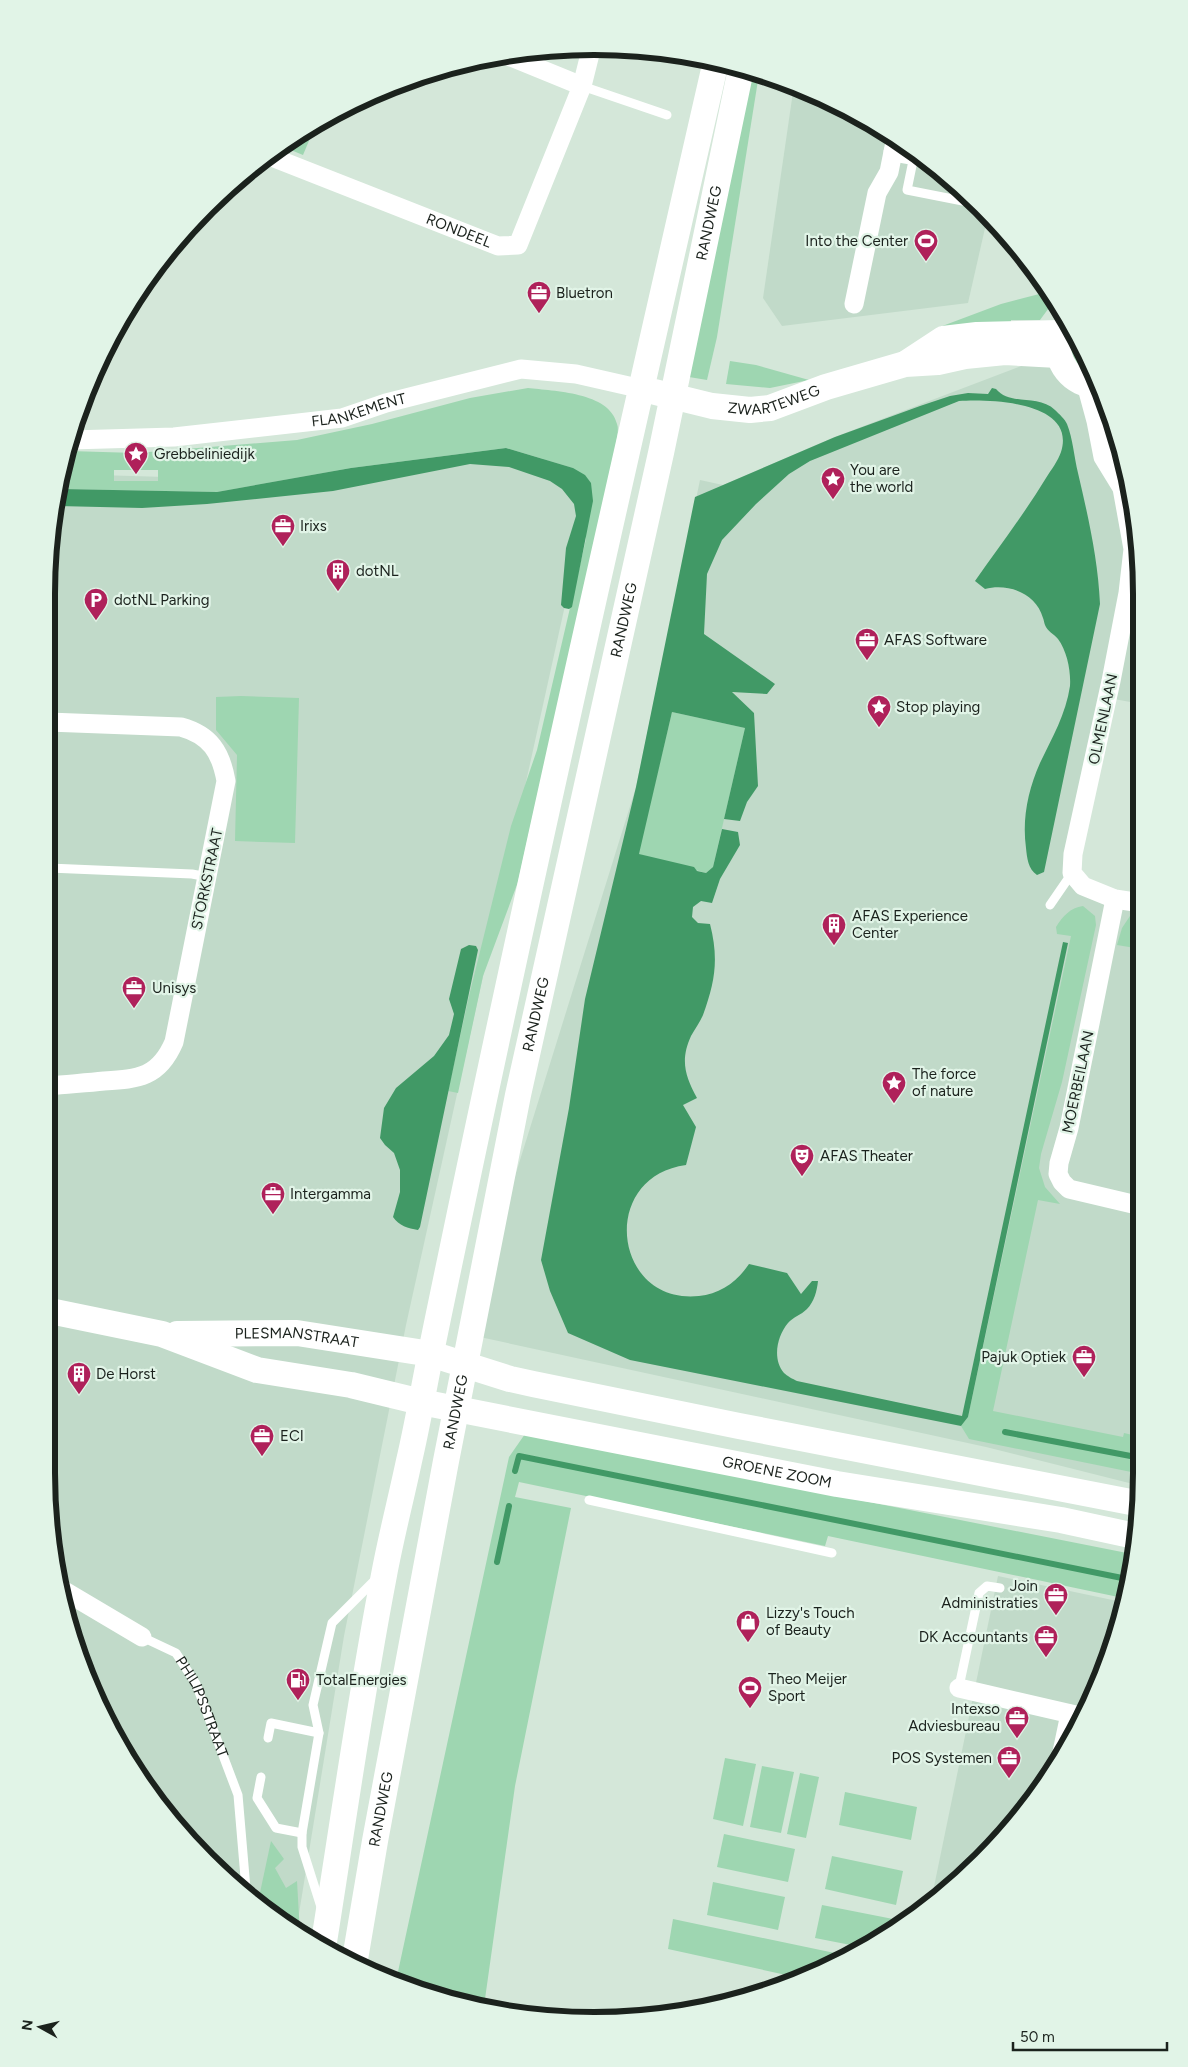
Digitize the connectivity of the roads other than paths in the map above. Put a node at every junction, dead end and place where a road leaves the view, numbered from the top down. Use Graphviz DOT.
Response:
graph roads {
  1 [pos="590,55"];
  2 [pos="520,61"];
  3 [pos="714,68"];
  4 [pos="740,75"];
  5 [pos="582,86"];
  6 [pos="666,115"];
  7 [pos="895,147"];
  8 [pos="276,159"];
  9 [pos="915,161"];
  10 [pos="962,201"];
  11 [pos="854,304"];
  12 [pos="1062,336"];
  13 [pos="1090,383"];
  14 [pos="642,389"];
  15 [pos="1093,390"];
  16 [pos="672,396"];
  17 [pos="78,440"];
  18 [pos="1120,478"];
  19 [pos="1132,558"];
  20 [pos="55,722"];
  21 [pos="55,868"];
  22 [pos="1072,873"];
  23 [pos="208,877"];
  24 [pos="1116,899"];
  25 [pos="1133,902"];
  26 [pos="1050,905"];
  27 [pos="55,1086"];
  28 [pos="1133,1204"];
  29 [pos="55,1312"];
  30 [pos="162,1334"];
  31 [pos="431,1354"];
  32 [pos="466,1365"];
  33 [pos="421,1402"];
  34 [pos="458,1409"];
  35 [pos="589,1500"];
  36 [pos="1132,1502"];
  37 [pos="1129,1535"];
  38 [pos="832,1553"];
  39 [pos="384,1571"];
  40 [pos="1000,1588"];
  41 [pos="69,1593"];
  42 [pos="142,1637"];
  43 [pos="959,1685"];
  44 [pos="1075,1715"];
  45 [pos="319,1733"];
  46 [pos="268,1738"];
  47 [pos="261,1778"];
  48 [pos="302,1833"];
  49 [pos="246,1884"];
  50 [pos="325,1937"];
  51 [pos="356,1956"];
  1 -- 5 [label="street, RONDEEL"];
  2 -- 5 [label="street"];
  3 -- 14 [label="main road, RANDWEG"];
  4 -- 16 [label="main road, RANDWEG"];
  5 -- 6 [label="lane"];
  5 -- 8 [label="street, RONDEEL"];
  7 -- 11 [label="street"];
  9 -- 10 [label="lane"];
  12 -- 13 [label="main road"];
  12 -- 16 [label="main road, ZWARTEWEG"];
  14 -- 16 [label="main road, ZWARTEWEG"];
  14 -- 17 [label="street, FLANKEMENT"];
  14 -- 31 [label="main road, RANDWEG"];
  15 -- 18 [label="street, OLMENLAAN"];
  16 -- 32 [label="main road, RANDWEG"];
  19 -- 22 [label="street, OLMENLAAN"];
  20 -- 23 [label="street, STORKSTRAAT"];
  21 -- 23 [label="lane"];
  22 -- 24 [label="street"];
  22 -- 26 [label="lane"];
  23 -- 27 [label="street, STORKSTRAAT"];
  24 -- 25 [label="street"];
  24 -- 28 [label="street, MOERBEILAAN"];
  29 -- 30 [label="main road, PLESMANSTRAAT"];
  30 -- 31 [label="main road, PLESMANSTRAAT"];
  30 -- 33 [label="main road, PLESMANSTRAAT"];
  31 -- 32 [label="main road"];
  31 -- 33 [label="main road, RANDWEG"];
  32 -- 34 [label="main road, RANDWEG"];
  32 -- 36 [label="main road"];
  33 -- 34 [label="main road, GROENE ZOOM"];
  33 -- 39 [label="main road, RANDWEG"];
  34 -- 37 [label="main road, GROENE ZOOM"];
  34 -- 51 [label="main road, RANDWEG"];
  35 -- 38 [label="lane"];
  39 -- 45 [label="lane, RANDWEG"];
  39 -- 50 [label="main road, RANDWEG"];
  40 -- 43 [label="lane"];
  41 -- 42 [label="street, PHILIPSSTRAAT"];
  42 -- 49 [label="lane, PHILIPSSTRAAT"];
  43 -- 44 [label="street"];
  45 -- 46 [label="lane"];
  45 -- 48 [label="lane, RANDWEG"];
  47 -- 48 [label="lane"];
  48 -- 50 [label="lane, RANDWEG"];
}
